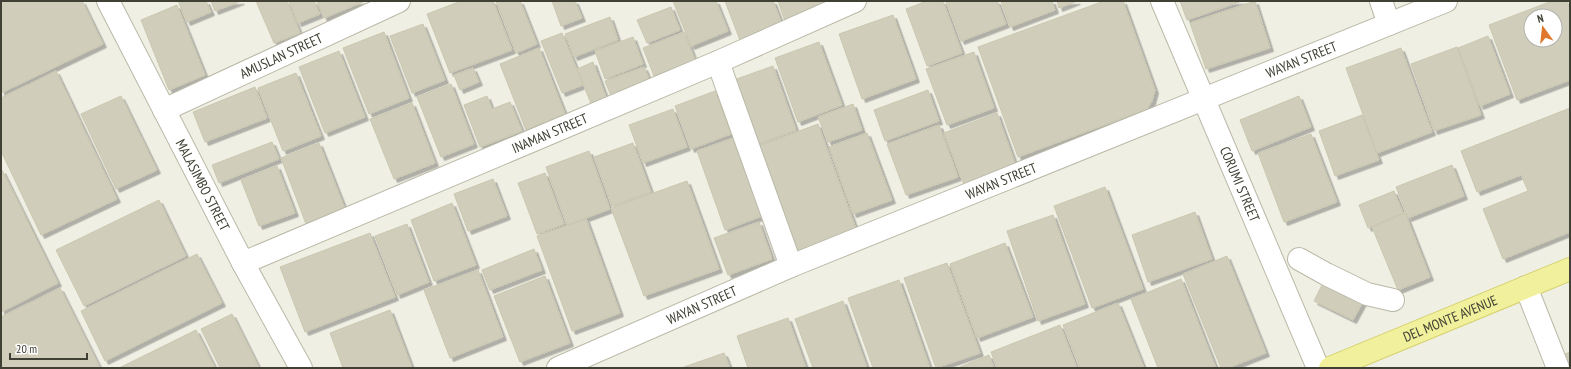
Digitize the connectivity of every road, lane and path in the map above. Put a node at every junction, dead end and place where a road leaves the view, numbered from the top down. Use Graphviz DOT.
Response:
graph roads {
  1 [pos="108,1"];
  2 [pos="399,1"];
  3 [pos="855,1"];
  4 [pos="1162,1"];
  5 [pos="1381,1"];
  6 [pos="1446,1"];
  7 [pos="1389,24"];
  8 [pos="718,62"];
  9 [pos="1203,100"];
  10 [pos="164,110"];
  11 [pos="1299,259"];
  12 [pos="243,263"];
  13 [pos="792,266"];
  14 [pos="1570,269"];
  15 [pos="1526,287"];
  16 [pos="1393,300"];
  17 [pos="299,364"];
  18 [pos="558,368"];
  19 [pos="1318,368"];
  20 [pos="1330,368"];
  21 [pos="1558,368"];
  1 -- 10 [label="street, MALASIMBO STREET"];
  2 -- 10 [label="street, AMUSLAN STREET"];
  3 -- 8 [label="street, INAMAN STREET"];
  4 -- 9 [label="street, CORUMI STREET"];
  5 -- 7 [label="street"];
  6 -- 7 [label="street, WAYAN STREET"];
  7 -- 9 [label="street, WAYAN STREET"];
  8 -- 12 [label="street, INAMAN STREET"];
  8 -- 13 [label="street"];
  9 -- 13 [label="street, WAYAN STREET"];
  9 -- 19 [label="street, CORUMI STREET"];
  10 -- 12 [label="street, MALASIMBO STREET"];
  11 -- 16 [label="street"];
  12 -- 17 [label="street, MALASIMBO STREET"];
  13 -- 18 [label="street, WAYAN STREET"];
  14 -- 15 [label="main road, DEL MONTE AVENUE"];
  15 -- 20 [label="main road, DEL MONTE AVENUE"];
  15 -- 21 [label="street"];
}
